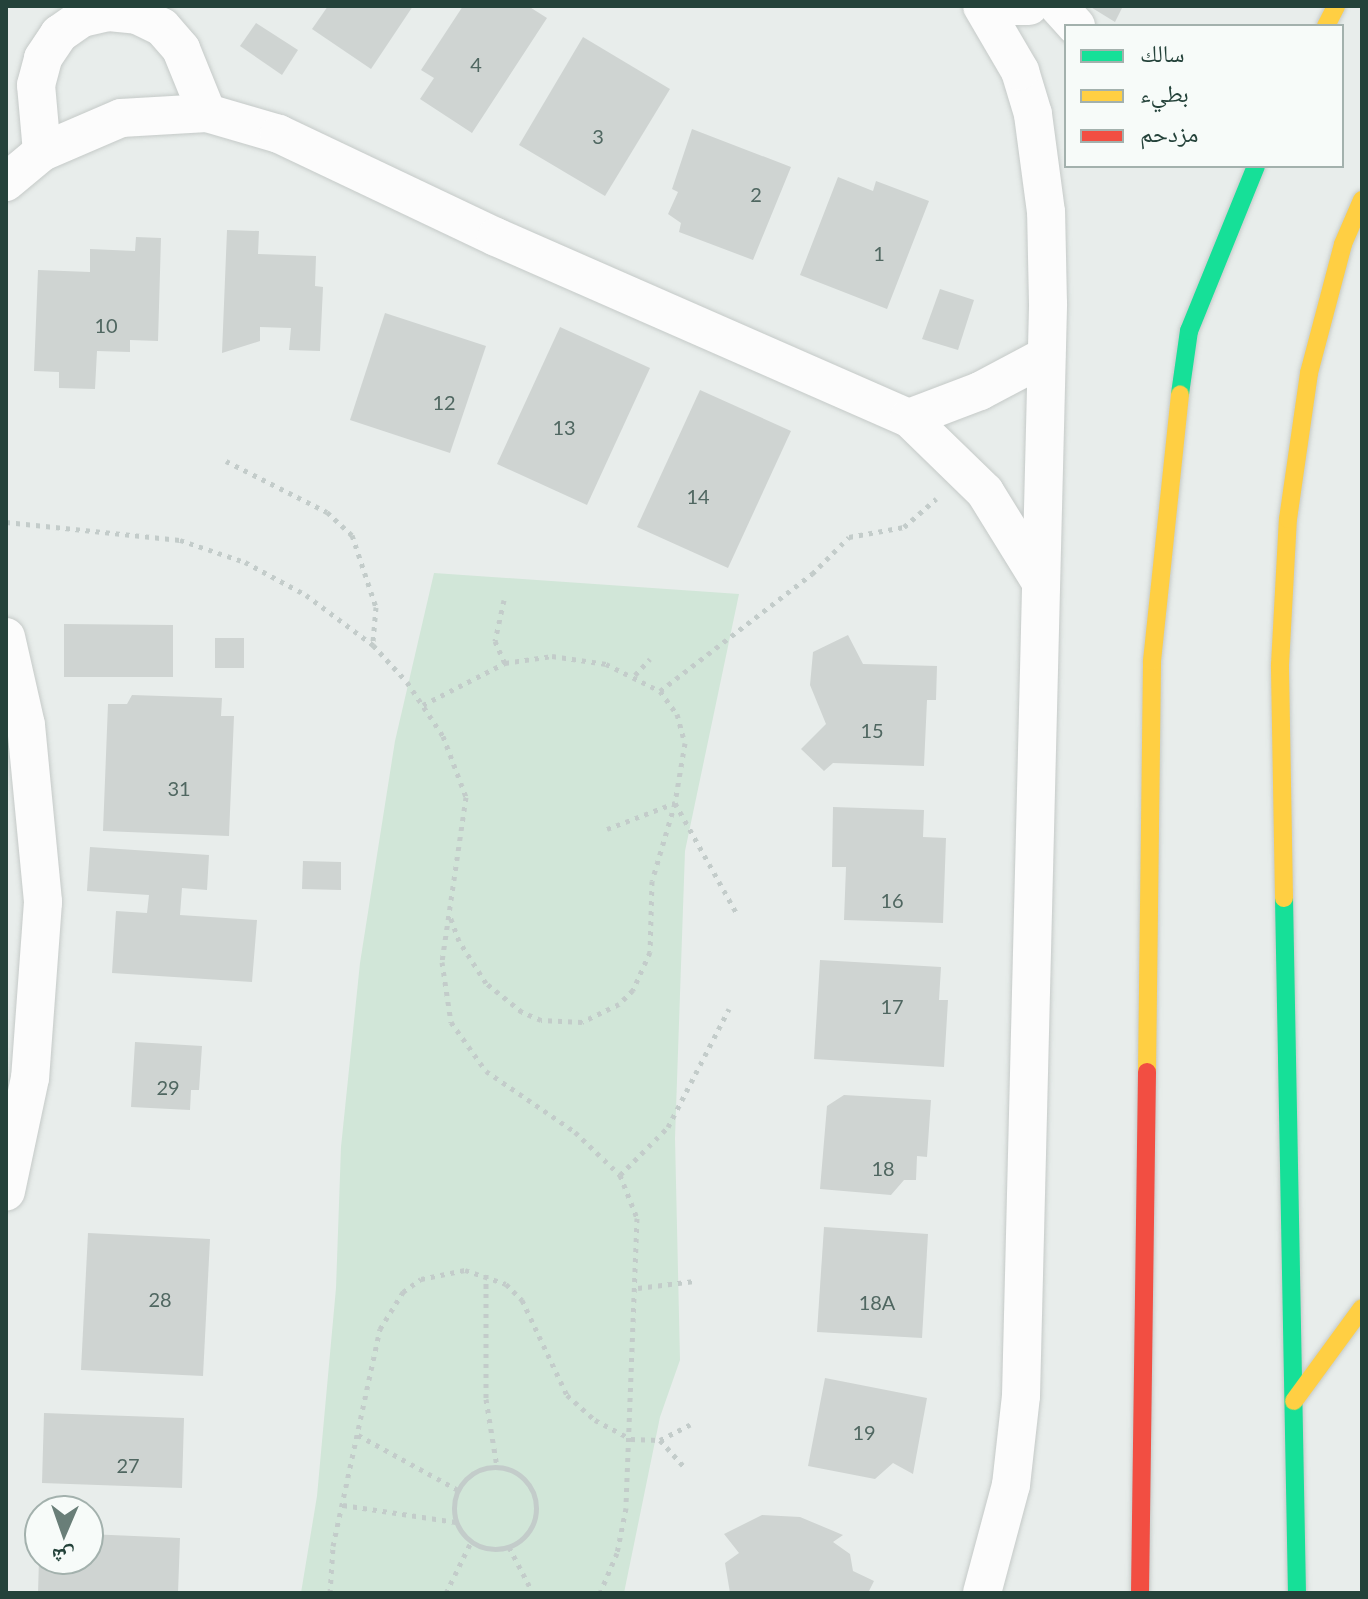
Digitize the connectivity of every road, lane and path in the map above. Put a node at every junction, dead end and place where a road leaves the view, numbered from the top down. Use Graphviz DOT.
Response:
graph roads {
  1 [pos="982,6"];
  2 [pos="1001,6"];
  3 [pos="1029,6"];
  4 [pos="1058,6"];
  5 [pos="1336,6"];
  6 [pos="1074,24"];
  7 [pos="1327,24"];
  8 [pos="207,113"];
  9 [pos="42,152"];
  10 [pos="1245,174"];
  11 [pos="6,182"];
  12 [pos="1362,200"];
  13 [pos="1046,356"];
  14 [pos="909,418"];
  15 [pos="226,461"];
  16 [pos="967,472"];
  17 [pos="6,522"];
  18 [pos="1041,582"];
  19 [pos="504,600"];
  20 [pos="6,637"];
  21 [pos="373,645"];
  22 [pos="650,659"];
  23 [pos="505,663"];
  24 [pos="635,675"];
  25 [pos="660,691"];
  26 [pos="423,705"];
  27 [pos="675,803"];
  28 [pos="607,829"];
  29 [pos="736,912"];
  30 [pos="450,916"];
  31 [pos="729,1009"];
  32 [pos="620,1175"];
  33 [pos="6,1191"];
  34 [pos="486,1274"];
  35 [pos="695,1281"];
  36 [pos="638,1288"];
  37 [pos="1362,1308"];
  38 [pos="1294,1401"];
  39 [pos="690,1425"];
  40 [pos="358,1435"];
  41 [pos="631,1439"];
  42 [pos="660,1440"];
  43 [pos="497,1467"];
  44 [pos="685,1468"];
  45 [pos="458,1490"];
  46 [pos="343,1505"];
  47 [pos="456,1522"];
  48 [pos="471,1542"];
  49 [pos="509,1547"];
  50 [pos="330,1593"];
  51 [pos="446,1593"];
  52 [pos="533,1593"];
  53 [pos="600,1593"];
  54 [pos="982,1593"];
  55 [pos="1140,1593"];
  56 [pos="1297,1593"];
  1 -- 13 [label="street"];
  2 -- 3 [label="street"];
  4 -- 6 [label="street"];
  5 -- 7 [label="main road"];
  8 -- 9 [label="street"];
  8 -- 9 [label="street"];
  8 -- 14 [label="street"];
  9 -- 11 [label="street"];
  10 -- 55 [label="main road"];
  12 -- 38 [label="main road"];
  13 -- 14 [label="street"];
  13 -- 18 [label="street"];
  14 -- 16 [label="street"];
  15 -- 21 [label="path"];
  16 -- 18 [label="street"];
  16 -- 25 [label="path"];
  17 -- 21 [label="path"];
  18 -- 54 [label="street"];
  19 -- 23 [label="path"];
  20 -- 33 [label="street"];
  21 -- 26 [label="path"];
  22 -- 24 [label="path"];
  23 -- 24 [label="path"];
  23 -- 26 [label="path"];
  24 -- 25 [label="path"];
  25 -- 27 [label="path"];
  26 -- 30 [label="path"];
  27 -- 28 [label="path"];
  27 -- 29 [label="path"];
  27 -- 30 [label="path"];
  30 -- 32 [label="path"];
  31 -- 32 [label="path"];
  32 -- 36 [label="path"];
  34 -- 40 [label="path"];
  34 -- 41 [label="path"];
  34 -- 43 [label="path"];
  35 -- 36 [label="path"];
  36 -- 41 [label="path"];
  37 -- 38 [label="main road"];
  38 -- 56 [label="main road"];
  39 -- 42 [label="path"];
  40 -- 45 [label="path"];
  40 -- 46 [label="path"];
  41 -- 42 [label="path"];
  41 -- 53 [label="path"];
  42 -- 44 [label="path"];
  43 -- 45 [label="path"];
  43 -- 49 [label="path"];
  45 -- 47 [label="path"];
  46 -- 47 [label="path"];
  46 -- 50 [label="path"];
  47 -- 48 [label="path"];
  48 -- 49 [label="path"];
  48 -- 51 [label="path"];
  49 -- 52 [label="path"];
}
